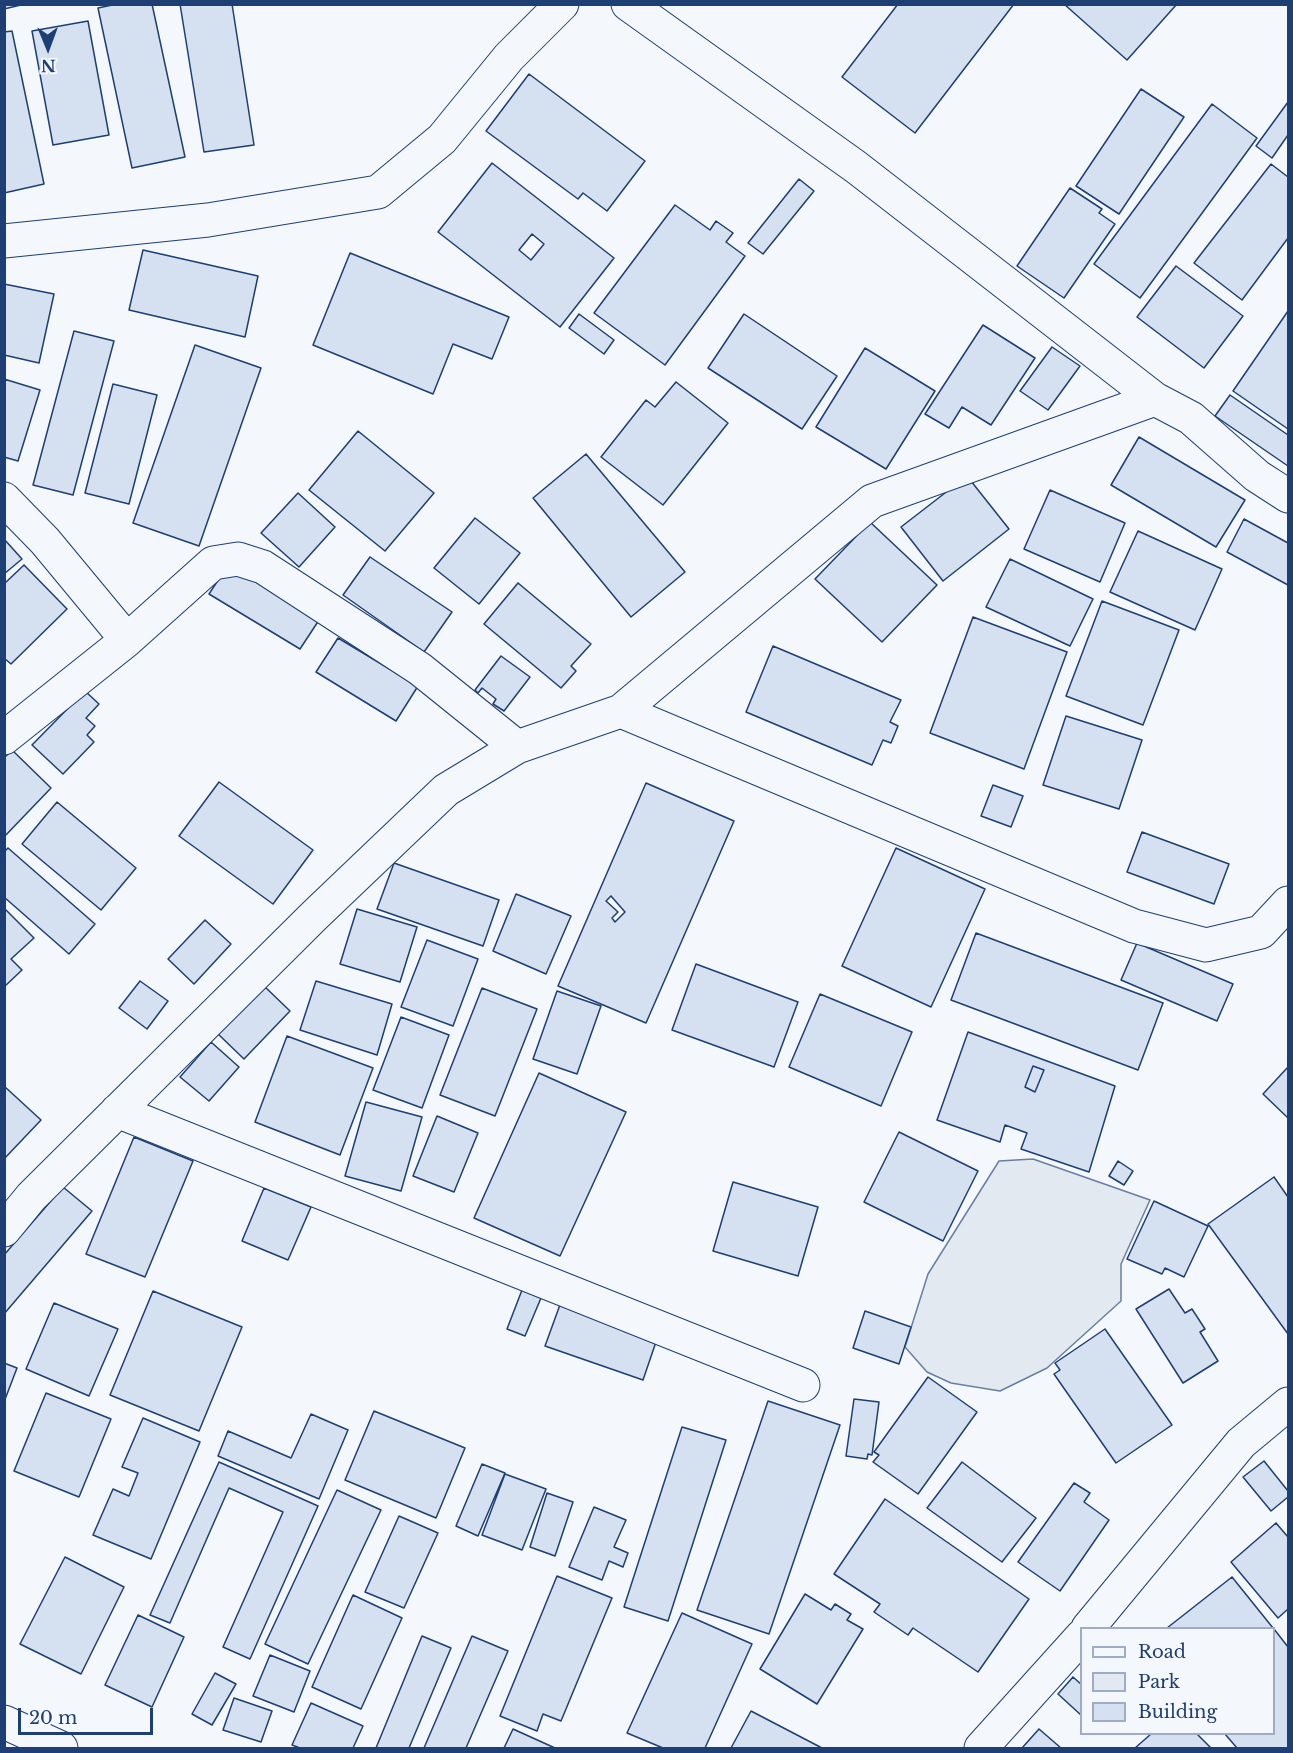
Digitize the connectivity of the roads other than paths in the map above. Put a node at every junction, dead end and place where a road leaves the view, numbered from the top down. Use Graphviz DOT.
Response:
graph roads {
  1 [pos="562,4"];
  2 [pos="628,4"];
  3 [pos="4,241"];
  4 [pos="1155,399"];
  5 [pos="1288,496"];
  6 [pos="4,499"];
  7 [pos="127,640"];
  8 [pos="621,711"];
  9 [pos="4,738"];
  10 [pos="517,747"];
  11 [pos="1288,903"];
  12 [pos="117,1112"];
  13 [pos="4,1230"];
  14 [pos="803,1385"];
  15 [pos="1288,1404"];
  16 [pos="1090,1627"];
  17 [pos="1080,1638"];
  18 [pos="4,1722"];
  19 [pos="61,1749"];
  20 [pos="981,1749"];
  1 -- 3 [label="street"];
  2 -- 4 [label="street"];
  4 -- 5 [label="street"];
  4 -- 8 [label="street"];
  6 -- 7 [label="street"];
  7 -- 9 [label="street"];
  7 -- 10 [label="street"];
  8 -- 10 [label="street"];
  8 -- 11 [label="street"];
  10 -- 12 [label="street"];
  12 -- 13 [label="street"];
  12 -- 14 [label="street"];
  15 -- 16 [label="street"];
  17 -- 20 [label="street"];
  18 -- 19 [label="street"];
}
